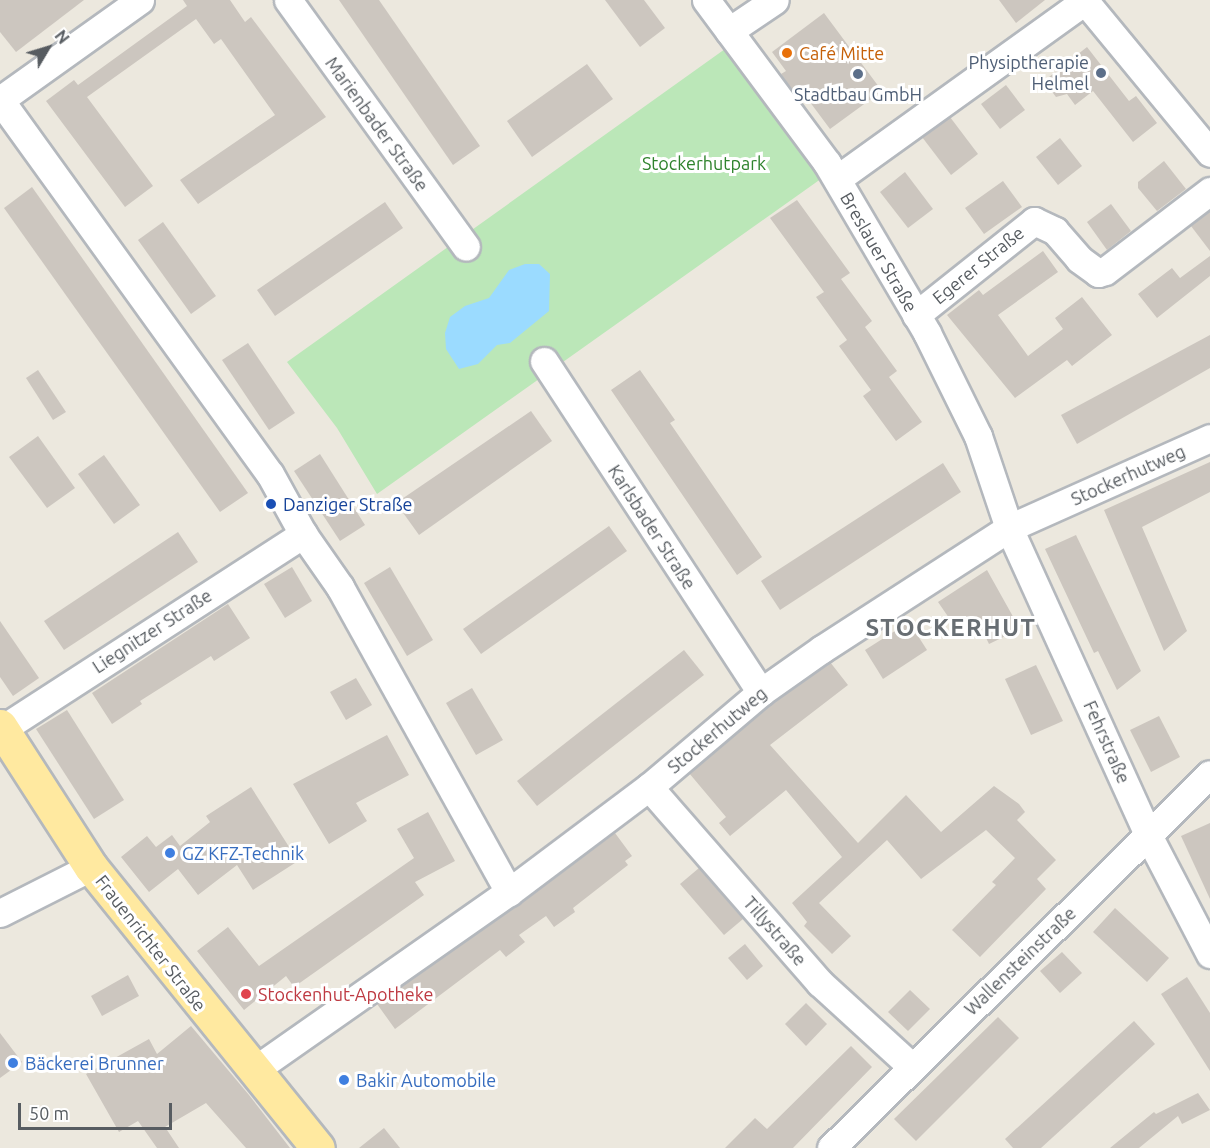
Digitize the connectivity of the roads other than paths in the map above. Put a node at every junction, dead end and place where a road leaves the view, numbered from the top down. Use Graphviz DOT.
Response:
graph roads {
  1 [pos="140,0"];
  2 [pos="288,0"];
  3 [pos="706,0"];
  4 [pos="775,0"];
  5 [pos="1085,0"];
  6 [pos="729,31"];
  7 [pos="0,100"];
  8 [pos="1210,153"];
  9 [pos="837,179"];
  10 [pos="1210,191"];
  11 [pos="466,248"];
  12 [pos="916,315"];
  13 [pos="544,362"];
  14 [pos="1210,438"];
  15 [pos="1009,528"];
  16 [pos="303,534"];
  17 [pos="761,692"];
  18 [pos="1,728"];
  19 [pos="1210,774"];
  20 [pos="649,787"];
  21 [pos="1149,837"];
  22 [pos="91,867"];
  23 [pos="509,892"];
  24 [pos="0,913"];
  25 [pos="1210,954"];
  26 [pos="911,1066"];
  27 [pos="253,1071"];
  28 [pos="318,1148"];
  29 [pos="831,1148"];
  1 -- 7 [label="street"];
  2 -- 11 [label="street, Marienbader Straße"];
  3 -- 6 [label="street, Breslauer Straße"];
  4 -- 6 [label="street"];
  5 -- 8 [label="street"];
  5 -- 9 [label="street"];
  6 -- 9 [label="street, Breslauer Straße"];
  7 -- 16 [label="street"];
  9 -- 12 [label="street, Breslauer Straße"];
  10 -- 12 [label="street, Egerer Straße"];
  12 -- 15 [label="street, Breslauer Straße"];
  13 -- 17 [label="street, Karlsbader Straße"];
  14 -- 15 [label="street, Stockerhutweg"];
  15 -- 17 [label="street, Stockerhutweg"];
  15 -- 21 [label="street, Fehrstraße"];
  16 -- 18 [label="street, Liegnitzer Straße"];
  16 -- 23 [label="street"];
  17 -- 20 [label="street, Stockerhutweg"];
  18 -- 22 [label="main road, Frauenrichter Straße"];
  19 -- 21 [label="street, Wallensteinstraße"];
  20 -- 23 [label="street, Stockerhutweg"];
  20 -- 26 [label="street, Tillystraße"];
  21 -- 25 [label="street, Fehrstraße"];
  21 -- 26 [label="street, Wallensteinstraße"];
  22 -- 24 [label="street"];
  22 -- 27 [label="main road, Frauenrichter Straße"];
  23 -- 27 [label="street, Stockerhutweg"];
  26 -- 29 [label="street, Wallensteinstraße"];
  27 -- 28 [label="main road, Frauenrichter Straße"];
}
